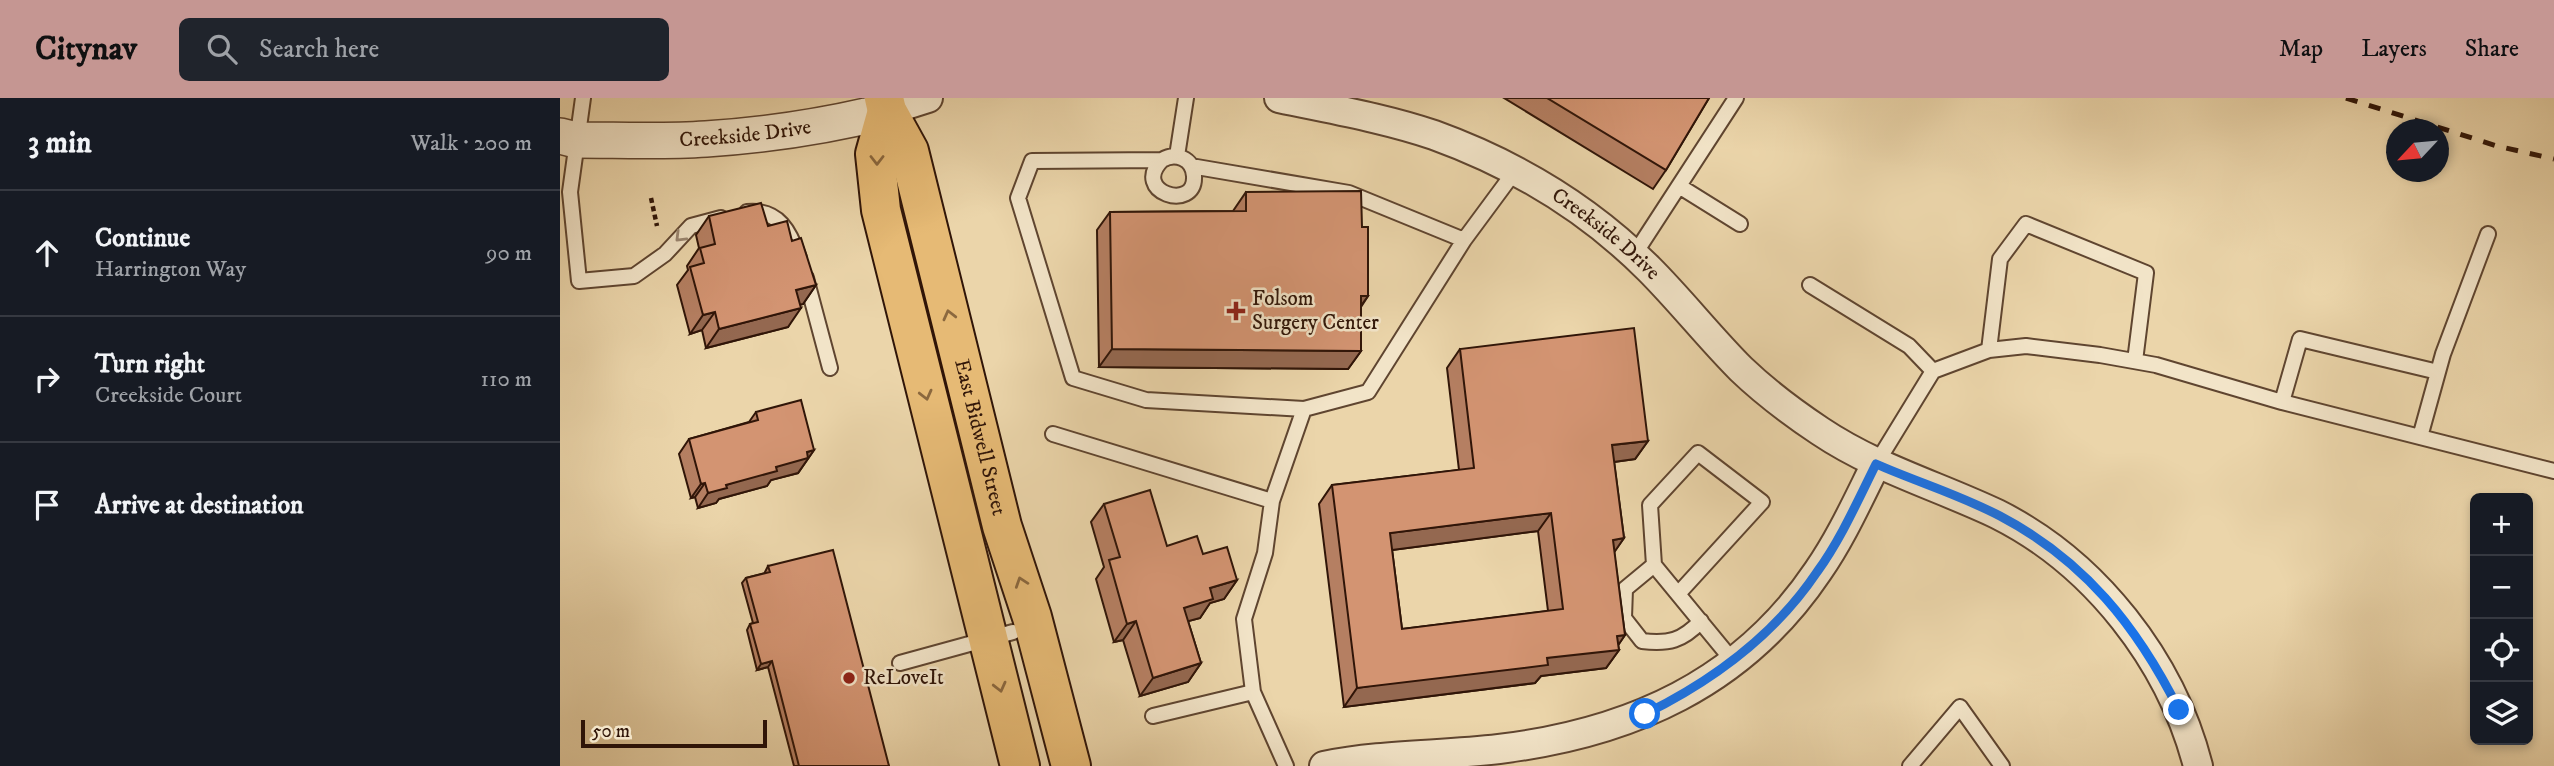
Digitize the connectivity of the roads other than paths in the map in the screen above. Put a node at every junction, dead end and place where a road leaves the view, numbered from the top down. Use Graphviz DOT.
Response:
graph roads {
  1 [pos="583,98"];
  2 [pos="928,98"];
  3 [pos="1186,98"];
  4 [pos="1279,98"];
  5 [pos="1736,98"];
  6 [pos="885,105"];
  7 [pos="568,138"];
  8 [pos="1177,156"];
  9 [pos="1162,160"];
  10 [pos="1191,166"];
  11 [pos="1515,171"];
  12 [pos="1679,186"];
  13 [pos="566,214"];
  14 [pos="1740,224"];
  15 [pos="2488,234"];
  16 [pos="1464,240"];
  17 [pos="1634,255"];
  18 [pos="1810,285"];
  19 [pos="1989,350"];
  20 [pos="2135,361"];
  21 [pos="830,368"];
  22 [pos="1933,371"];
  23 [pos="2438,372"];
  24 [pos="2282,402"];
  25 [pos="1304,409"];
  26 [pos="1053,434"];
  27 [pos="2420,437"];
  28 [pos="1876,464"];
  29 [pos="2554,471"];
  30 [pos="1272,501"];
  31 [pos="1654,565"];
  32 [pos="1678,594"];
  33 [pos="1701,621"];
  34 [pos="1001,635"];
  35 [pos="1733,661"];
  36 [pos="900,663"];
  37 [pos="1253,692"];
  38 [pos="1153,716"];
  39 [pos="1020,766"];
  40 [pos="1048,766"];
  41 [pos="1071,766"];
  42 [pos="1286,766"];
  43 [pos="1324,766"];
  44 [pos="1910,766"];
  45 [pos="2001,766"];
  46 [pos="2198,766"];
  1 -- 7 [label="lane"];
  2 -- 6 [label="street, Creekside Drive"];
  3 -- 8 [label="lane"];
  4 -- 11 [label="street, Creekside Drive"];
  5 -- 12 [label="lane"];
  6 -- 7 [label="street, Creekside Drive"];
  6 -- 34 [label="main road, East Bidwell Street, one-way"];
  41 -- 6 [label="main road, East Bidwell Street, one-way"];
  7 -- 13 [label="lane"];
  8 -- 9 [label="lane"];
  8 -- 10 [label="lane"];
  9 -- 10 [label="lane"];
  9 -- 25 [label="lane"];
  10 -- 16 [label="lane"];
  11 -- 16 [label="lane"];
  11 -- 17 [label="street, Creekside Drive"];
  12 -- 14 [label="lane"];
  12 -- 17 [label="lane"];
  21 -- 13 [label="lane, one-way"];
  15 -- 23 [label="lane"];
  16 -- 25 [label="lane"];
  17 -- 28 [label="street, Creekside Drive"];
  18 -- 22 [label="lane"];
  19 -- 20 [label="lane"];
  19 -- 20 [label="lane"];
  19 -- 22 [label="lane"];
  20 -- 24 [label="lane"];
  22 -- 28 [label="lane"];
  23 -- 24 [label="lane"];
  23 -- 27 [label="lane"];
  24 -- 27 [label="lane"];
  25 -- 30 [label="lane"];
  26 -- 30 [label="lane"];
  27 -- 29 [label="lane"];
  28 -- 35 [label="street"];
  28 -- 46 [label="street, Creekside Drive"];
  30 -- 37 [label="lane"];
  31 -- 32 [label="lane"];
  31 -- 32 [label="lane"];
  31 -- 33 [label="lane"];
  32 -- 33 [label="lane"];
  33 -- 35 [label="lane"];
  34 -- 36 [label="lane"];
  34 -- 39 [label="main road, one-way"];
  34 -- 40 [label="main road"];
  35 -- 43 [label="street"];
  37 -- 38 [label="lane"];
  37 -- 42 [label="lane"];
  44 -- 45 [label="lane"];
}
